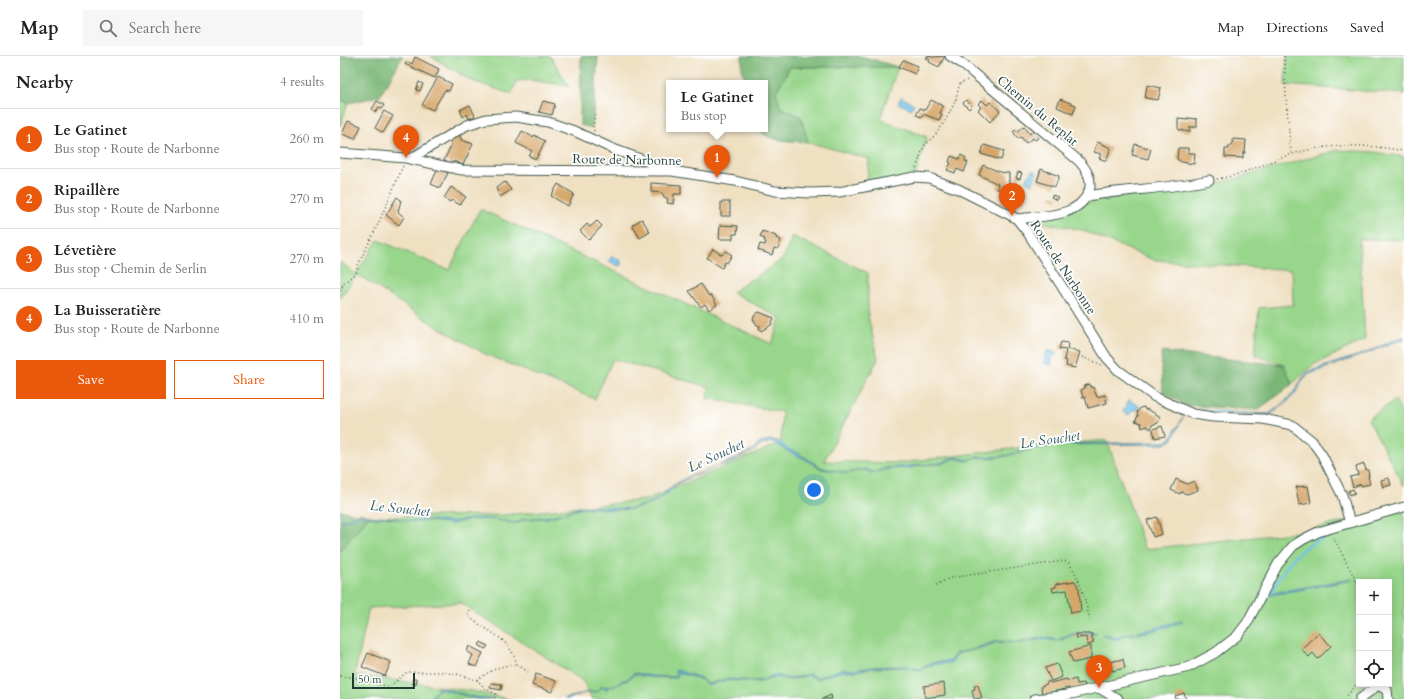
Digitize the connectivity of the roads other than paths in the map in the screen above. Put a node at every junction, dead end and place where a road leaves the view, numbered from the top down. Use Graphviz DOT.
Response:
graph roads {
  1 [pos="950,56"];
  2 [pos="340,153"];
  3 [pos="408,159"];
  4 [pos="672,171"];
  5 [pos="1209,180"];
  6 [pos="1087,196"];
  7 [pos="1017,219"];
  8 [pos="1404,507"];
  9 [pos="1350,523"];
  10 [pos="1114,684"];
  11 [pos="1098,688"];
  12 [pos="1115,698"];
  13 [pos="1035,699"];
  14 [pos="1360,699"];
  15 [pos="1388,699"];
  1 -- 6 [label="street, Chemin du Replat"];
  2 -- 3 [label="street, Route de Narbonne"];
  3 -- 4 [label="street, Route de Narbonne"];
  3 -- 4 [label="street"];
  4 -- 7 [label="street, Route de Narbonne"];
  5 -- 6 [label="street"];
  6 -- 7 [label="street"];
  7 -- 9 [label="street, Route de Narbonne"];
  8 -- 9 [label="street"];
  9 -- 10 [label="street"];
  10 -- 11 [label="street"];
  10 -- 12 [label="street"];
  11 -- 12 [label="street"];
  11 -- 13 [label="street"];
  14 -- 15 [label="street"];
}
